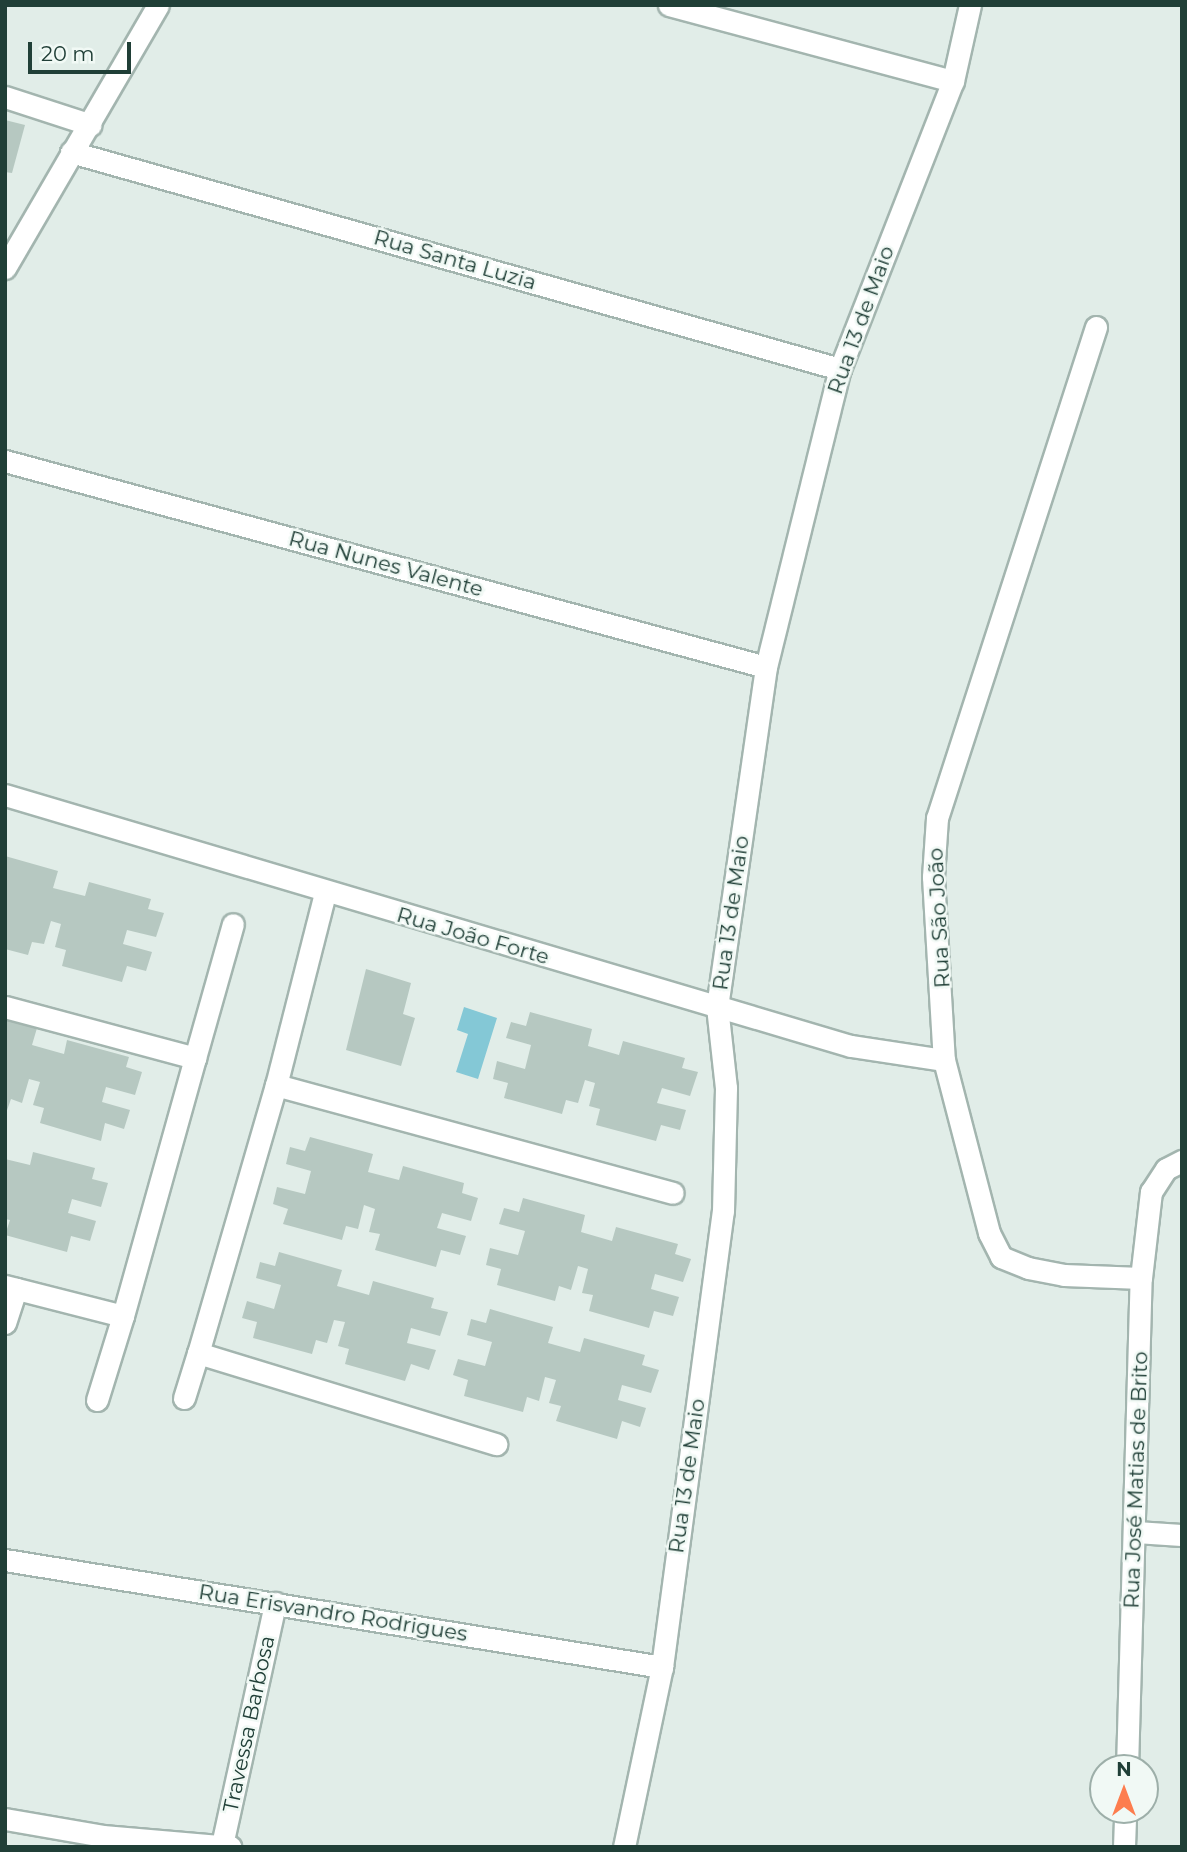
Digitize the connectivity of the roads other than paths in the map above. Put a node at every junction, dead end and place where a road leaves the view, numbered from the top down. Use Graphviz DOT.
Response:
graph roads {
  1 [pos="158,5"];
  2 [pos="669,5"];
  3 [pos="970,5"];
  4 [pos="953,81"];
  5 [pos="5,97"];
  6 [pos="91,125"];
  7 [pos="71,152"];
  8 [pos="5,268"];
  9 [pos="1096,327"];
  10 [pos="839,369"];
  11 [pos="5,461"];
  12 [pos="766,667"];
  13 [pos="5,796"];
  14 [pos="325,893"];
  15 [pos="233,924"];
  16 [pos="5,1007"];
  17 [pos="717,1007"];
  18 [pos="195,1058"];
  19 [pos="944,1060"];
  20 [pos="276,1085"];
  21 [pos="1182,1161"];
  22 [pos="673,1193"];
  23 [pos="1141,1278"];
  24 [pos="11,1288"];
  25 [pos="123,1316"];
  26 [pos="5,1323"];
  27 [pos="198,1353"];
  28 [pos="184,1398"];
  29 [pos="97,1400"];
  30 [pos="496,1444"];
  31 [pos="1135,1532"];
  32 [pos="1182,1535"];
  33 [pos="5,1560"];
  34 [pos="275,1603"];
  35 [pos="662,1667"];
  36 [pos="1127,1754"];
  37 [pos="5,1819"];
  38 [pos="1125,1824"];
  39 [pos="226,1846"];
  40 [pos="624,1847"];
  41 [pos="1124,1847"];
  1 -- 6 [label="street"];
  2 -- 4 [label="street"];
  3 -- 4 [label="street, Rua 13 de Maio"];
  4 -- 10 [label="street, Rua 13 de Maio"];
  5 -- 6 [label="street"];
  6 -- 7 [label="street"];
  7 -- 8 [label="street"];
  7 -- 10 [label="street, Rua Santa Luzia"];
  9 -- 19 [label="street, Rua São João"];
  10 -- 12 [label="street, Rua 13 de Maio"];
  11 -- 12 [label="street, Rua Nunes Valente"];
  12 -- 17 [label="street, Rua 13 de Maio"];
  13 -- 14 [label="street, Rua João Forte"];
  14 -- 17 [label="street, Rua João Forte"];
  14 -- 20 [label="street"];
  15 -- 18 [label="street"];
  16 -- 18 [label="street"];
  17 -- 19 [label="street, Rua João Forte"];
  17 -- 35 [label="street, Rua 13 de Maio"];
  18 -- 25 [label="street"];
  19 -- 23 [label="street, Rua São João"];
  20 -- 22 [label="street"];
  20 -- 27 [label="street"];
  21 -- 23 [label="street, Rua José Matias de Brito"];
  23 -- 31 [label="street, Rua José Matias de Brito"];
  24 -- 25 [label="street"];
  24 -- 26 [label="street"];
  25 -- 29 [label="street"];
  27 -- 28 [label="street"];
  27 -- 30 [label="street"];
  31 -- 32 [label="street"];
  31 -- 36 [label="street, Rua José Matias de Brito"];
  33 -- 34 [label="street, Rua Erisvandro Rodrigues"];
  34 -- 35 [label="street, Rua Erisvandro Rodrigues"];
  34 -- 39 [label="street, Travessa Barbosa"];
  35 -- 40 [label="street, Rua 13 de Maio"];
  37 -- 39 [label="street"];
  38 -- 41 [label="street"];
}
